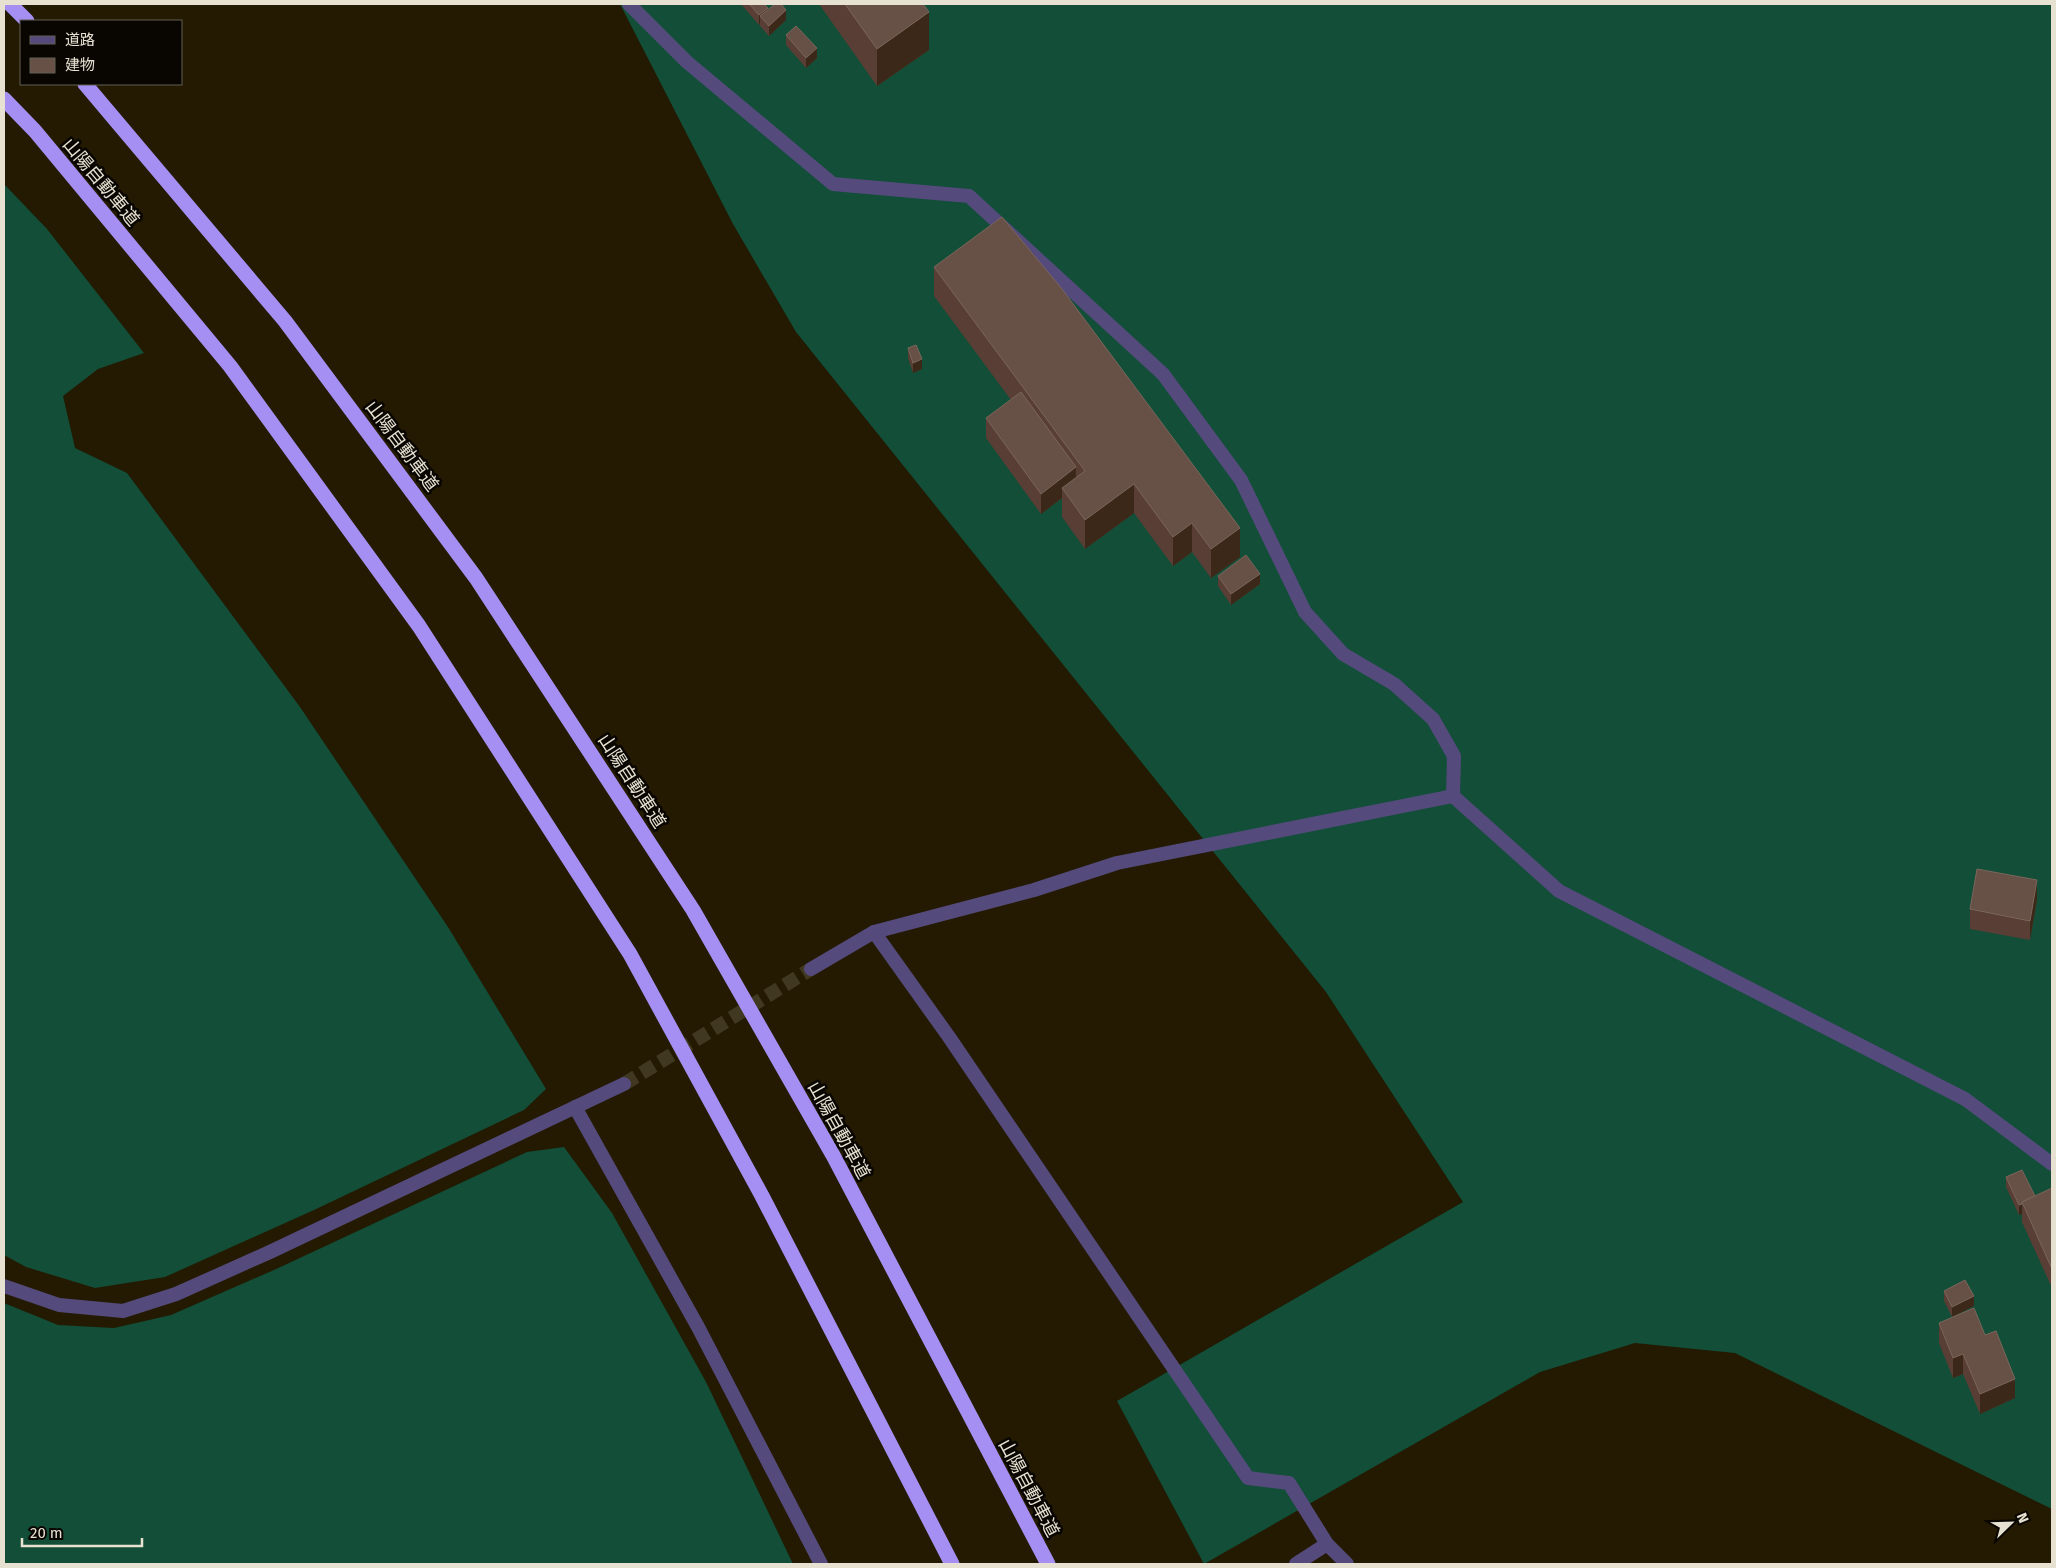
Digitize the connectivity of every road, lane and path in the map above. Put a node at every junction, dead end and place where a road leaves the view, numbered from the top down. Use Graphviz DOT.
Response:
graph roads {
  1 [pos="10,4"];
  2 [pos="629,4"];
  3 [pos="26,20"];
  4 [pos="86,85"];
  5 [pos="4,99"];
  6 [pos="1454,796"];
  7 [pos="874,932"];
  8 [pos="811,969"];
  9 [pos="624,1084"];
  10 [pos="575,1107"];
  11 [pos="2052,1164"];
  12 [pos="4,1286"];
  13 [pos="1327,1544"];
  14 [pos="821,1564"];
  15 [pos="952,1564"];
  16 [pos="1048,1564"];
  17 [pos="1296,1564"];
  18 [pos="1347,1564"];
  1 -- 3 [label="highway"];
  2 -- 6 [label="street"];
  4 -- 16 [label="highway, 山陽自動車道"];
  5 -- 15 [label="highway, 山陽自動車道"];
  6 -- 7 [label="street"];
  6 -- 11 [label="street"];
  7 -- 8 [label="street"];
  7 -- 13 [label="street"];
  9 -- 10 [label="street"];
  10 -- 12 [label="street"];
  10 -- 14 [label="street"];
  13 -- 17 [label="street"];
  13 -- 18 [label="street"];
}
